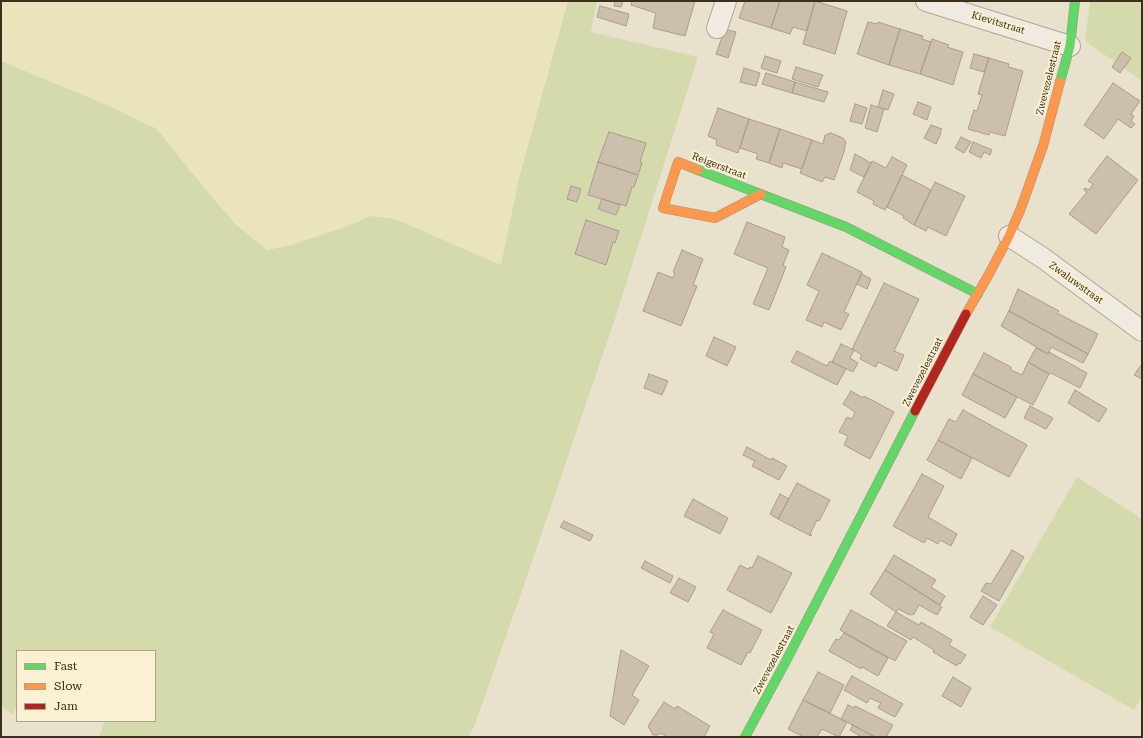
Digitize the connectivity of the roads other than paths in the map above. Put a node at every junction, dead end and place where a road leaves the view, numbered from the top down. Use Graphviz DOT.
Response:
graph roads {
  1 [pos="726,1"];
  2 [pos="926,1"];
  3 [pos="1075,1"];
  4 [pos="717,28"];
  5 [pos="1070,46"];
  6 [pos="761,194"];
  7 [pos="1009,236"];
  8 [pos="978,294"];
  9 [pos="1142,330"];
  10 [pos="745,737"];
  1 -- 4 [label="street"];
  2 -- 5 [label="street, Kievitstraat"];
  3 -- 5 [label="street, Zwevezelestraat"];
  5 -- 7 [label="street, Zwevezelestraat"];
  6 -- 6 [label="street, Reigerstraat"];
  6 -- 8 [label="street, Reigerstraat"];
  7 -- 8 [label="street, Zwevezelestraat"];
  7 -- 9 [label="street, Zwaluwstraat"];
  8 -- 10 [label="street, Zwevezelestraat"];
}
